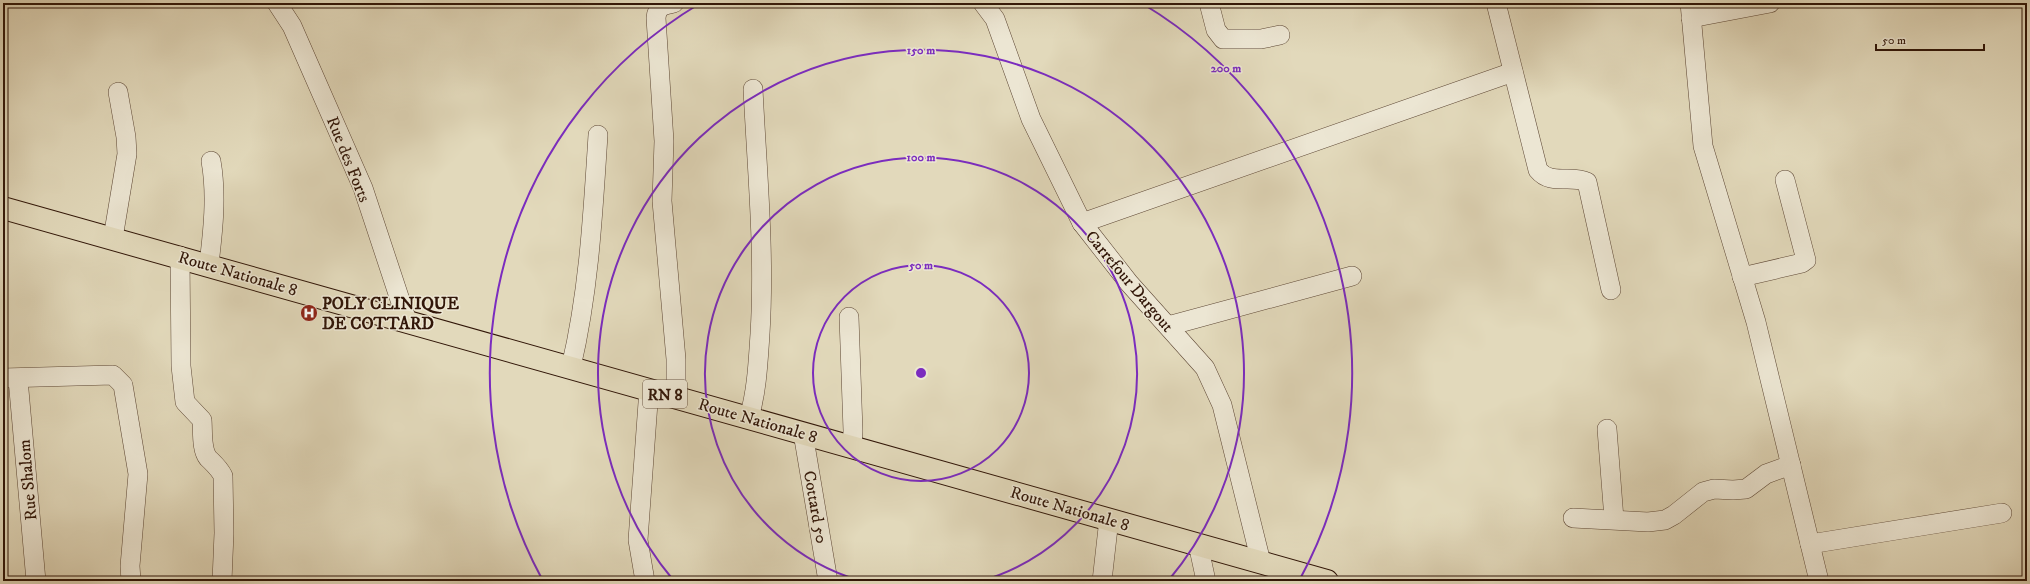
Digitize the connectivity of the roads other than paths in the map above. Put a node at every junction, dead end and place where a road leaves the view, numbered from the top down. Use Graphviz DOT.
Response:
graph roads {
  1 [pos="277,3"];
  2 [pos="674,3"];
  3 [pos="983,3"];
  4 [pos="1209,3"];
  5 [pos="1496,3"];
  6 [pos="1770,3"];
  7 [pos="1690,10"];
  8 [pos="1280,35"];
  9 [pos="1513,72"];
  10 [pos="753,89"];
  11 [pos="118,92"];
  12 [pos="598,135"];
  13 [pos="211,161"];
  14 [pos="1785,180"];
  15 [pos="3,208"];
  16 [pos="1082,223"];
  17 [pos="113,238"];
  18 [pos="180,256"];
  19 [pos="209,264"];
  20 [pos="1352,276"];
  21 [pos="1742,277"];
  22 [pos="1611,290"];
  23 [pos="849,317"];
  24 [pos="407,322"];
  25 [pos="1168,326"];
  26 [pos="571,367"];
  27 [pos="11,379"];
  28 [pos="649,389"];
  29 [pos="676,397"];
  30 [pos="749,418"];
  31 [pos="1606,429"];
  32 [pos="803,433"];
  33 [pos="852,447"];
  34 [pos="1791,465"];
  35 [pos="2002,513"];
  36 [pos="1573,518"];
  37 [pos="1109,519"];
  38 [pos="1614,519"];
  39 [pos="1198,544"];
  40 [pos="1810,544"];
  41 [pos="1261,562"];
  42 [pos="36,581"];
  43 [pos="131,581"];
  44 [pos="222,581"];
  45 [pos="645,581"];
  46 [pos="828,581"];
  47 [pos="1102,581"];
  48 [pos="1206,581"];
  49 [pos="1328,581"];
  50 [pos="1820,581"];
  1 -- 24 [label="street, Rue des Forts"];
  2 -- 29 [label="street"];
  3 -- 16 [label="street, Carrefour Dargout"];
  4 -- 8 [label="street"];
  5 -- 9 [label="street"];
  6 -- 7 [label="street"];
  7 -- 21 [label="street"];
  9 -- 16 [label="street"];
  9 -- 22 [label="street"];
  10 -- 30 [label="street"];
  11 -- 17 [label="street"];
  12 -- 26 [label="street"];
  13 -- 19 [label="street"];
  14 -- 21 [label="street"];
  15 -- 17 [label="main road, Route Nationale 8 / RN 8"];
  16 -- 25 [label="street, Carrefour Dargout"];
  17 -- 18 [label="main road, Route Nationale 8 / RN 8"];
  18 -- 19 [label="main road, Route Nationale 8 / RN 8"];
  18 -- 44 [label="street"];
  19 -- 24 [label="main road, Route Nationale 8 / RN 8"];
  20 -- 25 [label="street"];
  21 -- 34 [label="street"];
  23 -- 33 [label="street"];
  24 -- 26 [label="main road, Route Nationale 8 / RN 8"];
  25 -- 41 [label="street, Carrefour Dargout"];
  26 -- 28 [label="main road, Route Nationale 8 / RN 8"];
  27 -- 42 [label="street, Rue Shalom"];
  27 -- 43 [label="street"];
  28 -- 29 [label="main road, Route Nationale 8 / RN 8"];
  28 -- 45 [label="street"];
  29 -- 30 [label="main road, Route Nationale 8 / RN 8"];
  30 -- 32 [label="main road, Route Nationale 8 / RN 8"];
  31 -- 38 [label="street"];
  32 -- 33 [label="main road, Route Nationale 8 / RN 8"];
  32 -- 46 [label="street, Cottard 50"];
  33 -- 37 [label="main road, Route Nationale 8 / RN 8"];
  34 -- 38 [label="street"];
  34 -- 40 [label="street"];
  35 -- 40 [label="street"];
  36 -- 38 [label="street"];
  37 -- 39 [label="main road, Route Nationale 8 / RN 8"];
  37 -- 47 [label="street"];
  39 -- 41 [label="main road, Route Nationale 8 / RN 8"];
  39 -- 48 [label="street"];
  40 -- 50 [label="street"];
  41 -- 49 [label="main road, Route Nationale 8 / RN 8"];
}
